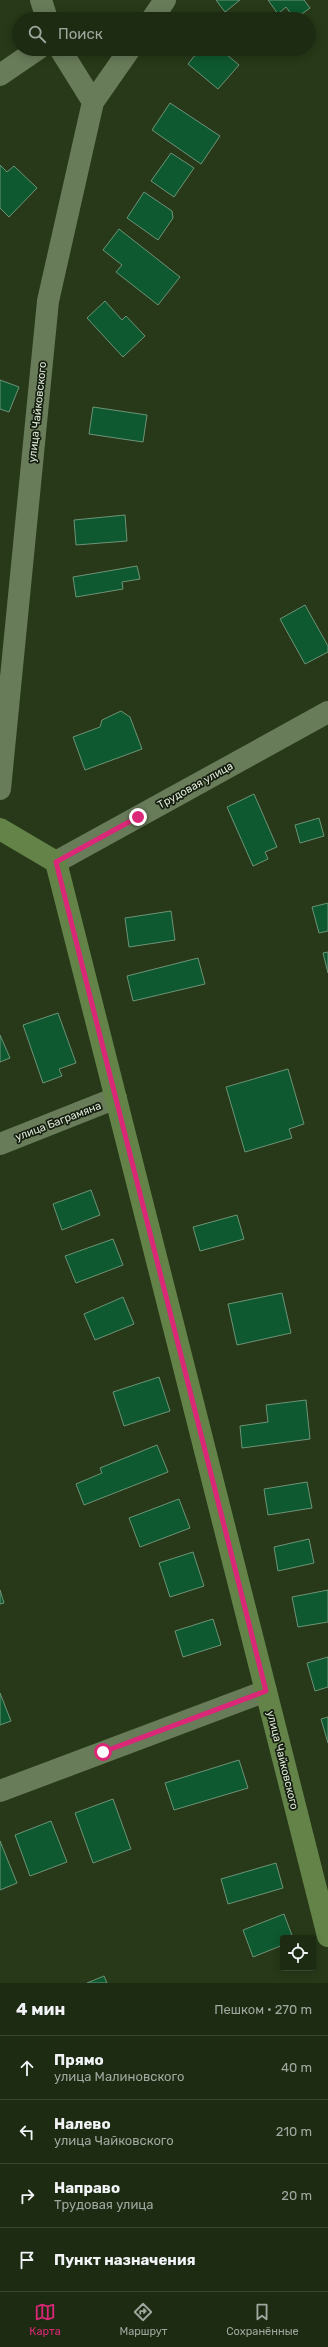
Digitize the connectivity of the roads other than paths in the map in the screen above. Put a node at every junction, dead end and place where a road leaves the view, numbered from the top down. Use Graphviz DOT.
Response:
graph roads {
  1 [pos="41,0"];
  2 [pos="165,0"];
  3 [pos="45,12"];
  4 [pos="157,12"];
  5 [pos="28,56"];
  6 [pos="64,56"];
  7 [pos="125,56"];
  8 [pos="0,75"];
  9 [pos="93,102"];
  10 [pos="328,712"];
  11 [pos="0,789"];
  12 [pos="0,829"];
  13 [pos="56,862"];
  14 [pos="116,1098"];
  15 [pos="0,1144"];
  16 [pos="266,1691"];
  17 [pos="0,1791"];
  18 [pos="328,1936"];
  1 -- 3 [label="street"];
  2 -- 4 [label="street"];
  5 -- 8 [label="street"];
  6 -- 9 [label="street"];
  7 -- 9 [label="street"];
  9 -- 11 [label="street, улица Чайковского"];
  10 -- 13 [label="street, Трудовая улица"];
  12 -- 13 [label="main road"];
  13 -- 14 [label="main road, улица Чайковского"];
  14 -- 15 [label="street, улица Баграмяна"];
  14 -- 16 [label="main road, улица Чайковского"];
  16 -- 17 [label="street"];
  16 -- 18 [label="main road, улица Чайковского"];
}
